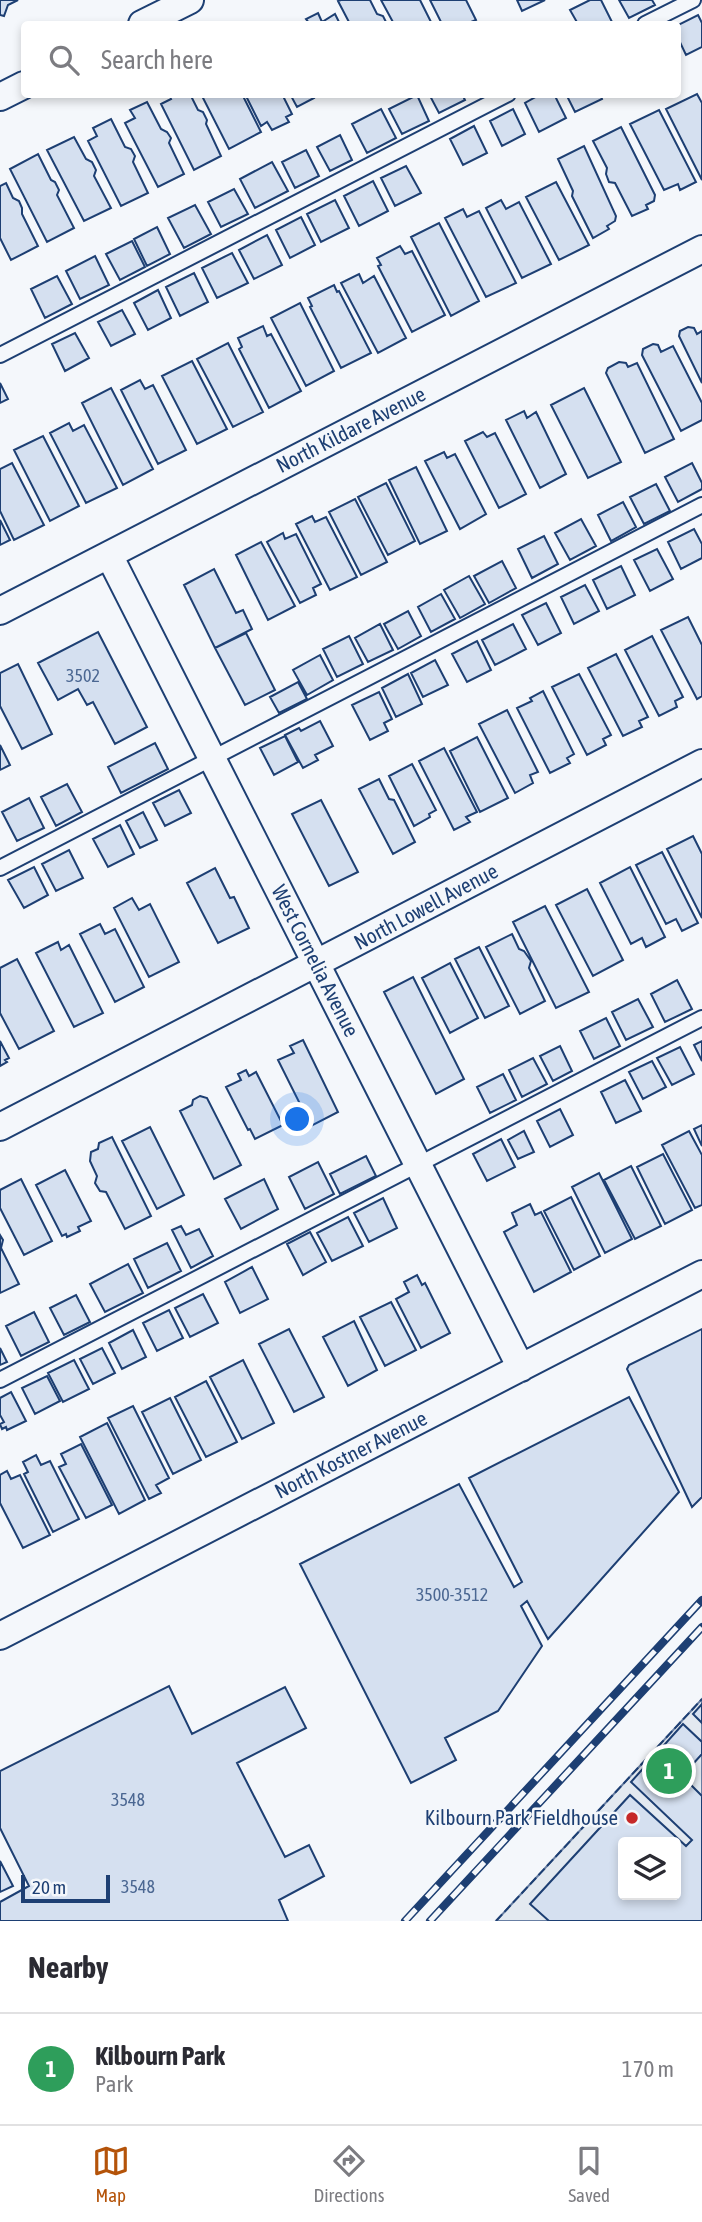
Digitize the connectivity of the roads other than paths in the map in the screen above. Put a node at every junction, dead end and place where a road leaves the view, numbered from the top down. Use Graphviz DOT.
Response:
graph roads {
  1 [pos="190,0"];
  2 [pos="693,0"];
  3 [pos="148,21"];
  4 [pos="651,21"];
  5 [pos="21,86"];
  6 [pos="0,97"];
  7 [pos="500,98"];
  8 [pos="702,249"];
  9 [pos="0,355"];
  10 [pos="702,505"];
  11 [pos="109,555"];
  12 [pos="0,611"];
  13 [pos="212,759"];
  14 [pos="702,763"];
  15 [pos="0,868"];
  16 [pos="316,964"];
  17 [pos="702,1018"];
  18 [pos="0,1127"];
  19 [pos="418,1164"];
  20 [pos="702,1275"];
  21 [pos="521,1368"];
  22 [pos="0,1380"];
  23 [pos="0,1636"];
  1 -- 3 [label="street"];
  2 -- 4 [label="lane"];
  5 -- 6 [label="street"];
  7 -- 9 [label="lane"];
  8 -- 11 [label="street, North Kildare Avenue"];
  10 -- 13 [label="lane"];
  11 -- 12 [label="street, North Kildare Avenue"];
  11 -- 13 [label="street, West Cornelia Avenue"];
  13 -- 15 [label="lane"];
  13 -- 16 [label="street, West Cornelia Avenue"];
  14 -- 16 [label="street, North Lowell Avenue"];
  16 -- 18 [label="street, North Lowell Avenue"];
  16 -- 19 [label="street, West Cornelia Avenue"];
  17 -- 19 [label="lane"];
  19 -- 21 [label="street, West Cornelia Avenue"];
  19 -- 22 [label="lane"];
  20 -- 21 [label="street, North Kostner Avenue"];
  21 -- 23 [label="street, North Kostner Avenue"];
}
